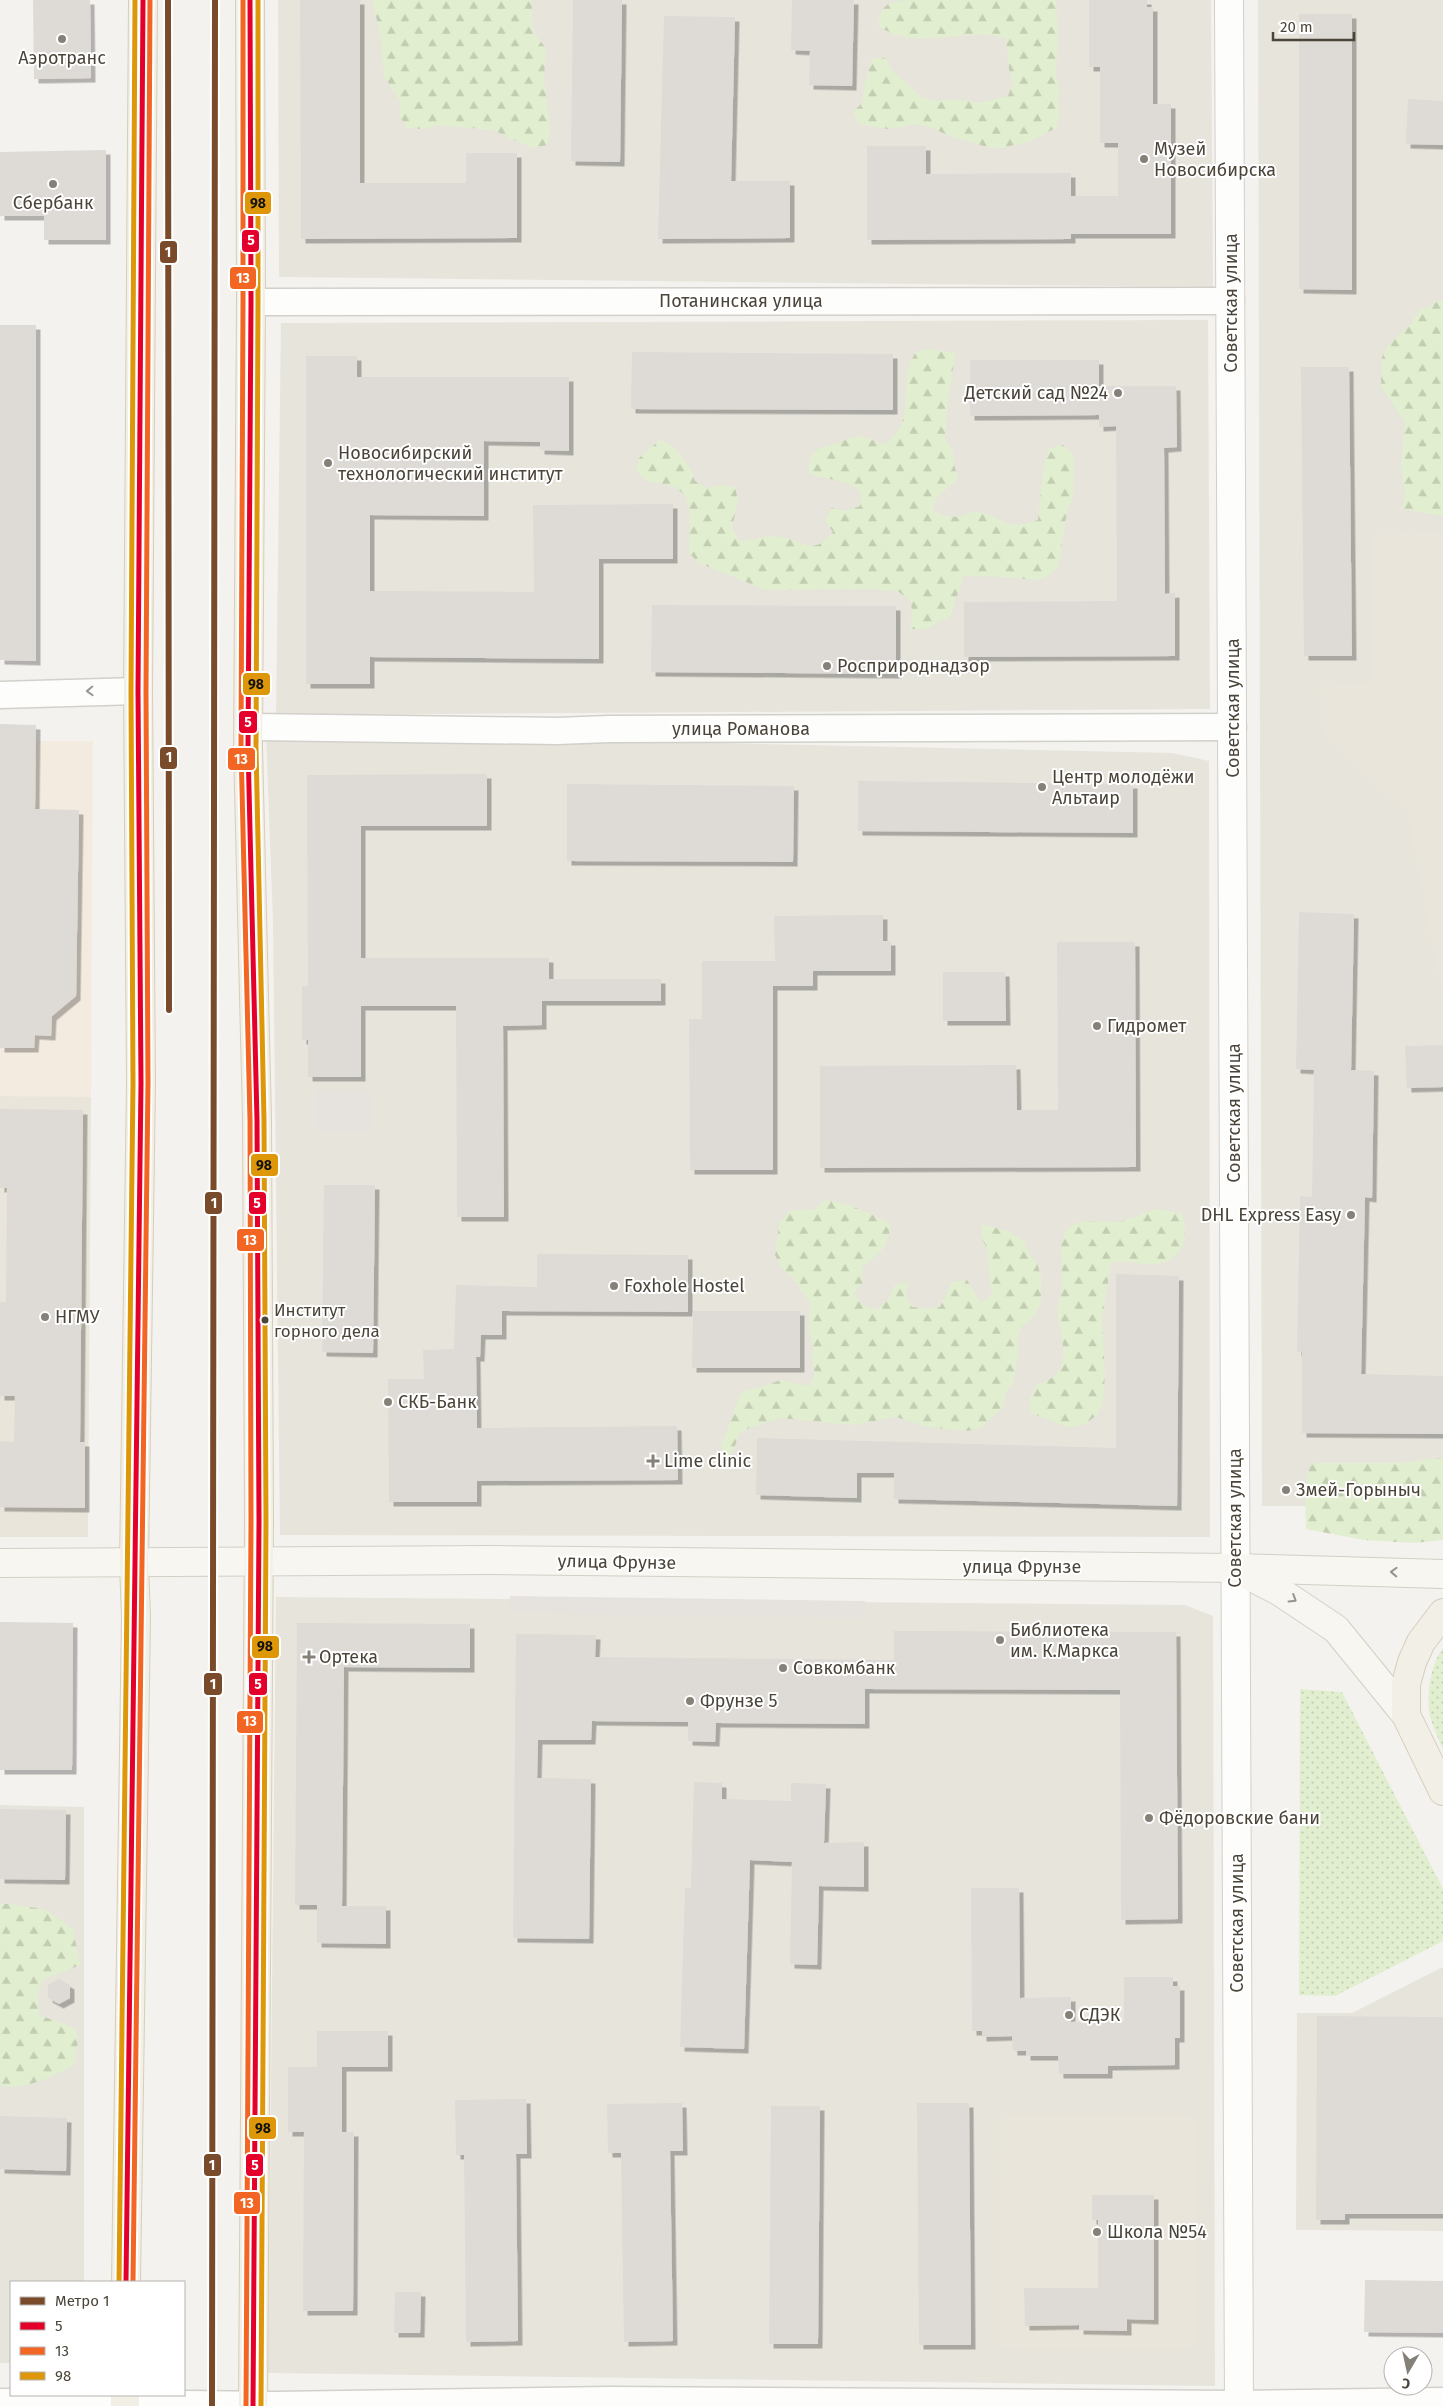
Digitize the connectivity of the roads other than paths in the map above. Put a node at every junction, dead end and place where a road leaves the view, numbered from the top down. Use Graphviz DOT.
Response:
graph roads {
  1 [pos="143,0"];
  2 [pos="250,0"];
  3 [pos="1229,0"];
  4 [pos="1231,301"];
  5 [pos="251,302"];
  6 [pos="138,691"];
  7 [pos="0,694"];
  8 [pos="249,727"];
  9 [pos="1233,727"];
  10 [pos="258,1562"];
  11 [pos="0,1563"];
  12 [pos="134,1564"];
  13 [pos="1235,1568"];
  14 [pos="1443,1574"];
  15 [pos="1443,1613"];
  16 [pos="1406,1715"];
  17 [pos="1443,1791"];
  18 [pos="126,2281"];
  19 [pos="125,2401"];
  20 [pos="1443,2401"];
  21 [pos="0,2402"];
  22 [pos="253,2405"];
  23 [pos="1239,2405"];
  1 -- 6 [label="main road"];
  2 -- 5 [label="main road"];
  3 -- 4 [label="street, Советская улица"];
  4 -- 5 [label="street, Потанинская улица"];
  4 -- 9 [label="street, Советская улица"];
  5 -- 8 [label="main road"];
  6 -- 7 [label="street, one-way"];
  6 -- 12 [label="main road"];
  8 -- 9 [label="street, улица Романова"];
  8 -- 10 [label="main road"];
  9 -- 13 [label="street, Советская улица"];
  10 -- 12 [label="main road, улица Фрунзе"];
  10 -- 13 [label="main road, улица Фрунзе"];
  10 -- 22 [label="main road"];
  11 -- 12 [label="main road, улица Фрунзе"];
  12 -- 18 [label="main road"];
  14 -- 13 [label="main road, улица Фрунзе, one-way"];
  13 -- 16 [label="main road, улица Фрунзе, one-way"];
  13 -- 23 [label="street, Советская улица"];
  15 -- 16 [label="main road"];
  16 -- 17 [label="main road"];
  19 -- 21 [label="street"];
  19 -- 22 [label="street"];
  20 -- 23 [label="street"];
  22 -- 23 [label="street"];
}
